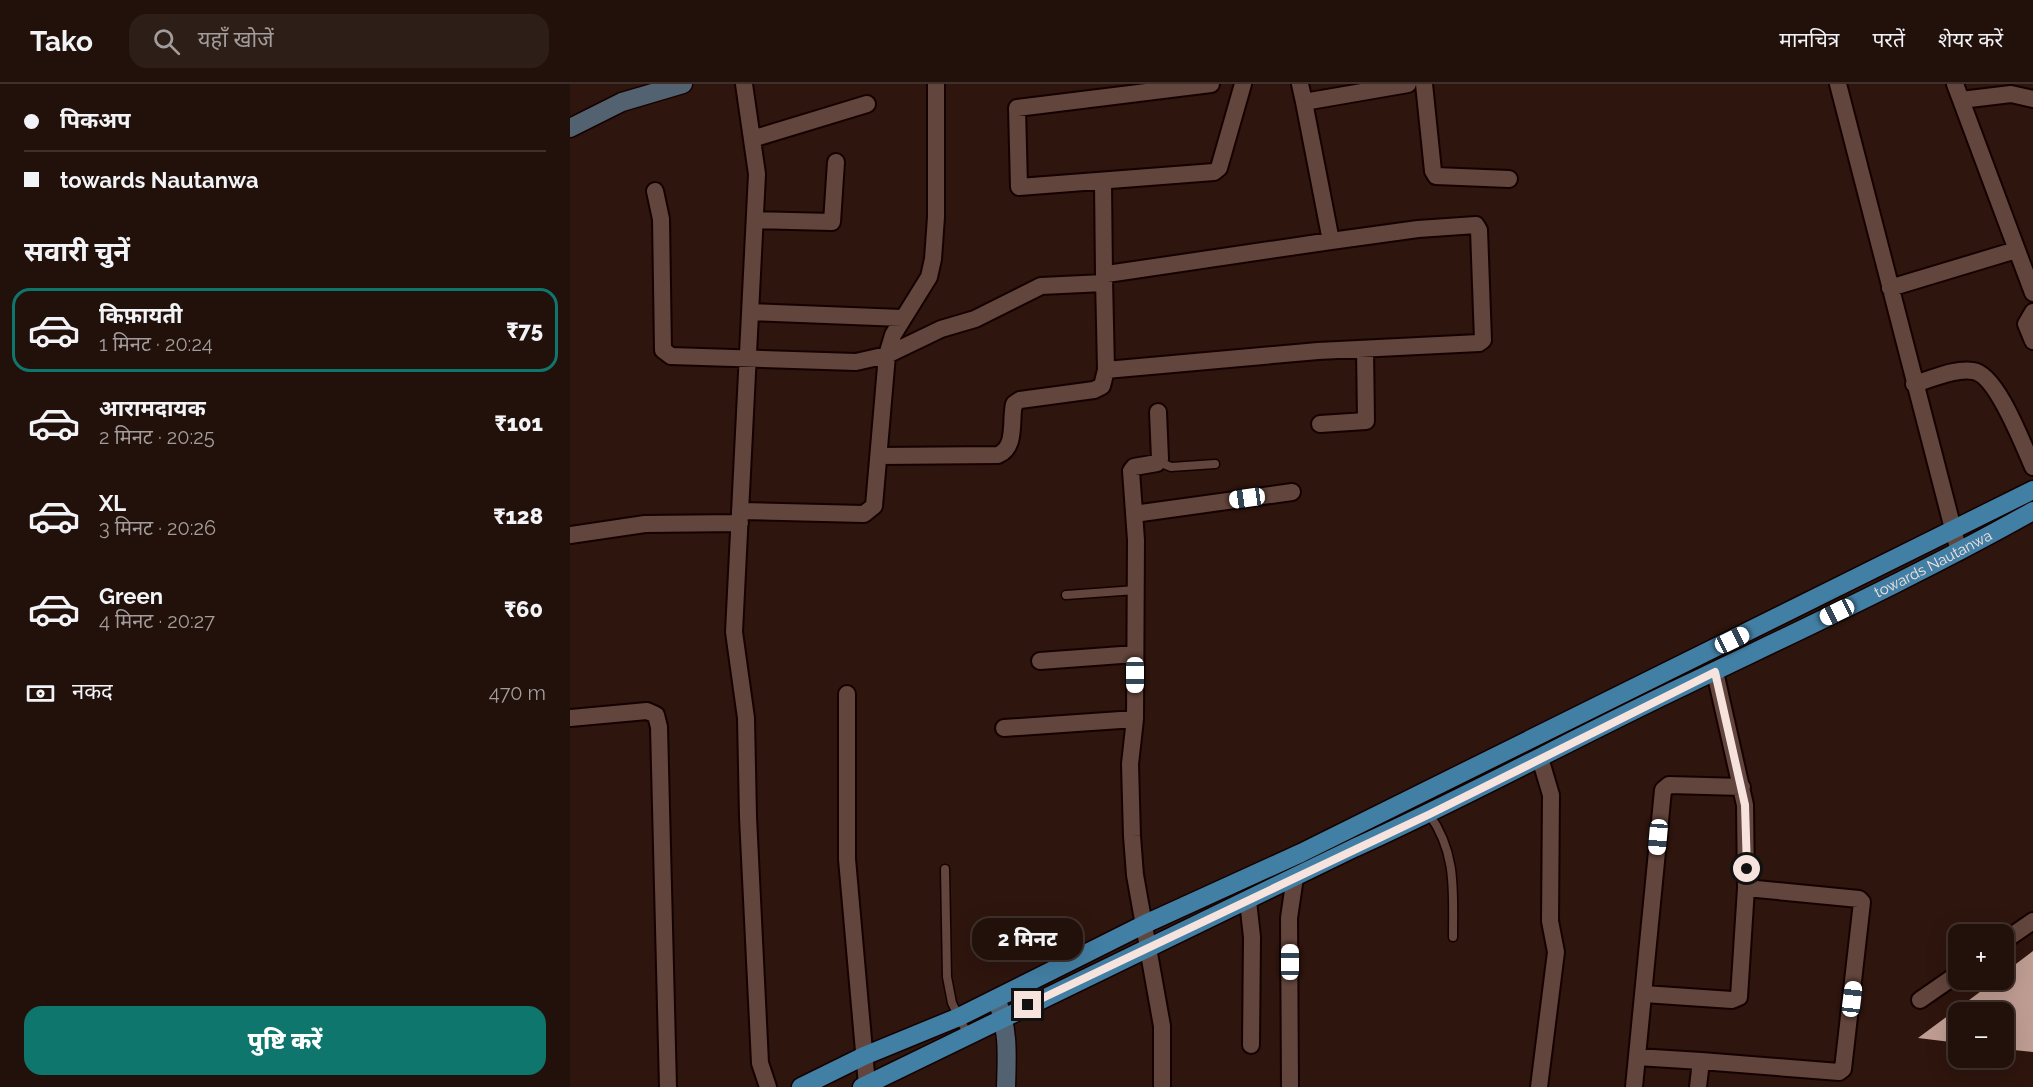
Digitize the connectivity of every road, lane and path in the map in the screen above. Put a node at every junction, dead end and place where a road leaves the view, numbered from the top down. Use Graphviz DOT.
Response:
graph roads {
  1 [pos="683,84"];
  2 [pos="744,84"];
  3 [pos="936,84"];
  4 [pos="1211,84"];
  5 [pos="1243,84"];
  6 [pos="1300,84"];
  7 [pos="1408,84"];
  8 [pos="1424,84"];
  9 [pos="1838,84"];
  10 [pos="1955,84"];
  11 [pos="2033,99"];
  12 [pos="1961,100"];
  13 [pos="1304,102"];
  14 [pos="867,104"];
  15 [pos="570,128"];
  16 [pos="752,139"];
  17 [pos="836,162"];
  18 [pos="1509,179"];
  19 [pos="1103,182"];
  20 [pos="655,190"];
  21 [pos="756,220"];
  22 [pos="1331,240"];
  23 [pos="2016,250"];
  24 [pos="1104,279"];
  25 [pos="1890,288"];
  26 [pos="2033,292"];
  27 [pos="751,312"];
  28 [pos="2033,312"];
  29 [pos="902,318"];
  30 [pos="2033,341"];
  31 [pos="1365,349"];
  32 [pos="887,355"];
  33 [pos="748,361"];
  34 [pos="1106,370"];
  35 [pos="1914,384"];
  36 [pos="1158,412"];
  37 [pos="1320,424"];
  38 [pos="879,456"];
  39 [pos="1159,462"];
  40 [pos="1215,464"];
  41 [pos="2033,467"];
  42 [pos="2033,490"];
  43 [pos="1292,492"];
  44 [pos="2033,511"];
  45 [pos="1134,514"];
  46 [pos="740,517"];
  47 [pos="1953,531"];
  48 [pos="570,534"];
  49 [pos="1959,552"];
  50 [pos="1136,590"];
  51 [pos="1066,595"];
  52 [pos="1135,654"];
  53 [pos="1040,661"];
  54 [pos="1715,672"];
  55 [pos="847,694"];
  56 [pos="570,718"];
  57 [pos="1135,719"];
  58 [pos="1004,728"];
  59 [pos="1540,758"];
  60 [pos="1742,787"];
  61 [pos="1430,814"];
  62 [pos="945,869"];
  63 [pos="1294,877"];
  64 [pos="1746,888"];
  65 [pos="1248,901"];
  66 [pos="2033,921"];
  67 [pos="1145,924"];
  68 [pos="2014,934"];
  69 [pos="1453,937"];
  70 [pos="1150,947"];
  71 [pos="1948,981"];
  72 [pos="1644,994"];
  73 [pos="996,999"];
  74 [pos="1920,1000"];
  75 [pos="1004,1016"];
  76 [pos="959,1017"];
  77 [pos="968,1035"];
  78 [pos="1251,1045"];
  79 [pos="864,1056"];
  80 [pos="1637,1057"];
  81 [pos="1701,1061"];
  82 [pos="864,1086"];
  83 [pos="668,1087"];
  84 [pos="768,1087"];
  85 [pos="801,1087"];
  86 [pos="1006,1087"];
  87 [pos="1162,1087"];
  88 [pos="1290,1087"];
  89 [pos="1539,1087"];
  90 [pos="1634,1087"];
  91 [pos="1698,1087"];
  1 -- 15 [label="street"];
  2 -- 16 [label="street"];
  3 -- 29 [label="street"];
  4 -- 19 [label="street"];
  5 -- 19 [label="street"];
  6 -- 13 [label="street"];
  7 -- 13 [label="street"];
  8 -- 18 [label="street"];
  9 -- 25 [label="street"];
  10 -- 12 [label="street"];
  11 -- 12 [label="street"];
  12 -- 23 [label="street"];
  13 -- 22 [label="street"];
  14 -- 16 [label="street"];
  16 -- 21 [label="street"];
  17 -- 21 [label="street"];
  19 -- 24 [label="street"];
  20 -- 33 [label="street"];
  21 -- 27 [label="street"];
  22 -- 24 [label="street"];
  22 -- 31 [label="street"];
  23 -- 25 [label="street"];
  23 -- 26 [label="street"];
  24 -- 32 [label="street"];
  24 -- 34 [label="street"];
  25 -- 35 [label="street"];
  27 -- 29 [label="street"];
  27 -- 33 [label="street"];
  28 -- 30 [label="street"];
  29 -- 32 [label="street"];
  31 -- 34 [label="street"];
  31 -- 37 [label="street"];
  32 -- 33 [label="street"];
  32 -- 38 [label="street"];
  33 -- 46 [label="street"];
  34 -- 38 [label="street"];
  35 -- 41 [label="street"];
  35 -- 47 [label="street"];
  36 -- 39 [label="street"];
  38 -- 46 [label="street"];
  39 -- 40 [label="lane"];
  39 -- 45 [label="street"];
  42 -- 47 [label="main road"];
  43 -- 45 [label="street"];
  44 -- 49 [label="main road, towards Nautanwa"];
  45 -- 50 [label="street"];
  46 -- 48 [label="street"];
  46 -- 84 [label="street"];
  47 -- 49 [label="street"];
  47 -- 67 [label="main road"];
  49 -- 54 [label="main road, towards Nautanwa"];
  50 -- 51 [label="lane"];
  50 -- 52 [label="street"];
  52 -- 53 [label="street"];
  52 -- 57 [label="street"];
  54 -- 59 [label="main road, towards Nautanwa"];
  54 -- 60 [label="street"];
  55 -- 79 [label="street"];
  56 -- 83 [label="street"];
  57 -- 58 [label="street"];
  57 -- 67 [label="street"];
  59 -- 61 [label="main road, towards Nautanwa"];
  59 -- 89 [label="street"];
  60 -- 64 [label="street"];
  60 -- 72 [label="street"];
  61 -- 63 [label="main road, towards Nautanwa"];
  61 -- 69 [label="lane"];
  62 -- 76 [label="lane"];
  63 -- 65 [label="main road, towards Nautanwa"];
  63 -- 88 [label="street"];
  64 -- 72 [label="street"];
  64 -- 81 [label="street"];
  65 -- 70 [label="main road, towards Nautanwa"];
  65 -- 78 [label="street"];
  66 -- 68 [label="street"];
  67 -- 70 [label="street"];
  67 -- 73 [label="main road"];
  70 -- 75 [label="main road, towards Nautanwa"];
  70 -- 87 [label="street"];
  71 -- 74 [label="street"];
  72 -- 80 [label="street"];
  73 -- 75 [label="street"];
  73 -- 76 [label="main road"];
  75 -- 77 [label="main road, towards Nautanwa"];
  75 -- 86 [label="street"];
  76 -- 77 [label="lane"];
  76 -- 79 [label="main road"];
  77 -- 82 [label="main road, towards Nautanwa"];
  79 -- 82 [label="street"];
  79 -- 85 [label="main road"];
  80 -- 81 [label="street"];
  80 -- 90 [label="street"];
  81 -- 91 [label="street"];
}
